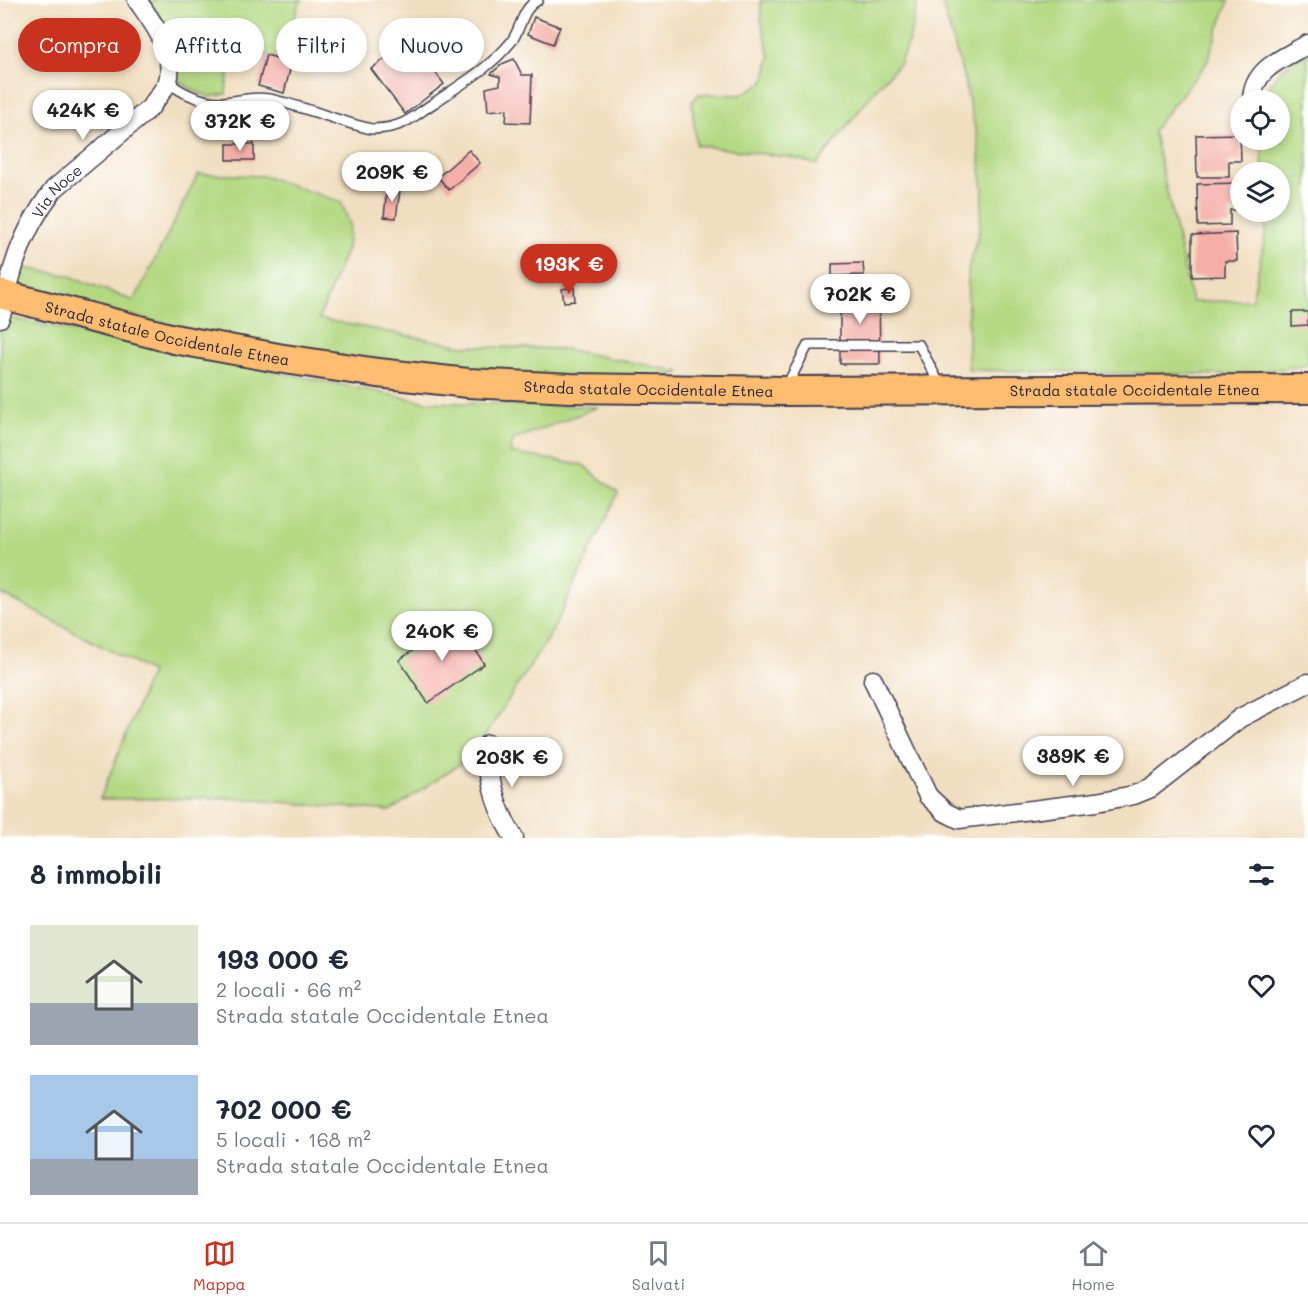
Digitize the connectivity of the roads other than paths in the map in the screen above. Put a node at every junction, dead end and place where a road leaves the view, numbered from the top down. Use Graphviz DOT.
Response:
graph roads {
  1 [pos="137,0"];
  2 [pos="538,0"];
  3 [pos="1308,44"];
  4 [pos="168,82"];
  5 [pos="1254,90"];
  6 [pos="3,301"];
  7 [pos="1308,389"];
  8 [pos="943,390"];
  9 [pos="784,391"];
  10 [pos="873,680"];
  11 [pos="1308,683"];
  12 [pos="488,744"];
  13 [pos="514,838"];
  1 -- 4 [label="street"];
  2 -- 4 [label="lane"];
  3 -- 5 [label="street"];
  4 -- 6 [label="street, Via Noce"];
  6 -- 9 [label="main road, Strada statale Occidentale Etnea"];
  7 -- 8 [label="main road, Strada statale Occidentale Etnea"];
  8 -- 9 [label="main road, Strada statale Occidentale Etnea"];
  8 -- 9 [label="lane"];
  10 -- 11 [label="street"];
  12 -- 13 [label="street"];
}
